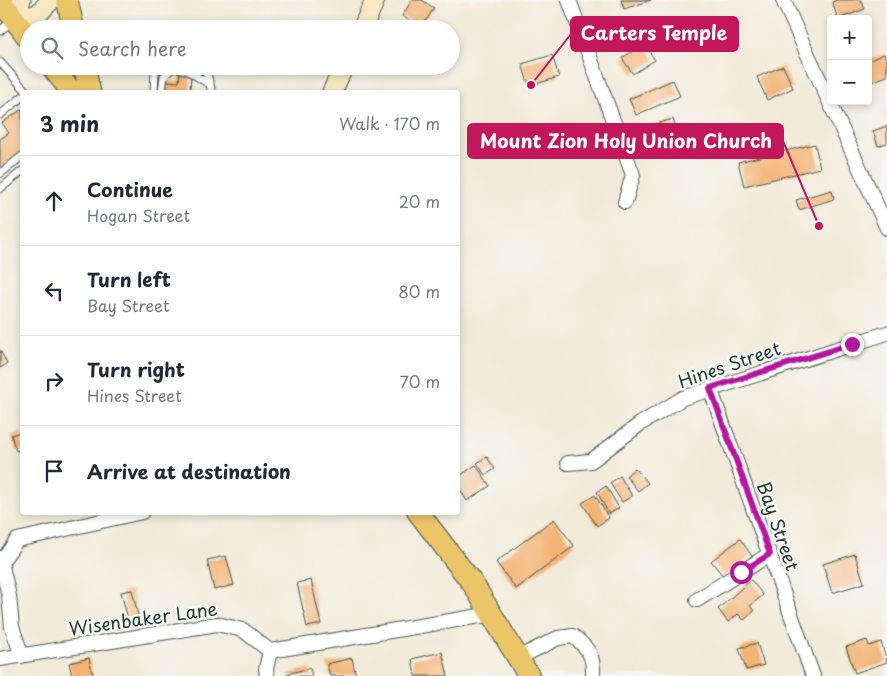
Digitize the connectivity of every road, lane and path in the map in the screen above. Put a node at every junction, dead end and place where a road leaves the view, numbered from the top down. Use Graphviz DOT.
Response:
graph roads {
  1 [pos="0,0"];
  2 [pos="51,0"];
  3 [pos="67,0"];
  4 [pos="375,0"];
  5 [pos="570,0"];
  6 [pos="783,0"];
  7 [pos="12,17"];
  8 [pos="72,20"];
  9 [pos="366,20"];
  10 [pos="20,27"];
  11 [pos="0,62"];
  12 [pos="58,75"];
  13 [pos="86,75"];
  14 [pos="155,75"];
  15 [pos="165,75"];
  16 [pos="196,75"];
  17 [pos="207,75"];
  18 [pos="340,75"];
  19 [pos="210,84"];
  20 [pos="25,90"];
  21 [pos="70,90"];
  22 [pos="90,90"];
  23 [pos="154,90"];
  24 [pos="162,90"];
  25 [pos="212,90"];
  26 [pos="333,90"];
  27 [pos="20,99"];
  28 [pos="0,115"];
  29 [pos="20,158"];
  30 [pos="20,173"];
  31 [pos="0,174"];
  32 [pos="0,189"];
  33 [pos="625,202"];
  34 [pos="887,228"];
  35 [pos="887,333"];
  36 [pos="710,388"];
  37 [pos="568,463"];
  38 [pos="114,515"];
  39 [pos="420,515"];
  40 [pos="86,518"];
  41 [pos="770,554"];
  42 [pos="1,559"];
  43 [pos="697,600"];
  44 [pos="492,614"];
  45 [pos="270,651"];
  46 [pos="22,656"];
  47 [pos="0,659"];
  48 [pos="521,667"];
  49 [pos="267,676"];
  50 [pos="529,676"];
  51 [pos="593,676"];
  52 [pos="814,676"];
  1 -- 7 [label="main road"];
  2 -- 7 [label="street"];
  3 -- 8 [label="main road"];
  4 -- 9 [label="street"];
  5 -- 33 [label="street"];
  6 -- 34 [label="street"];
  7 -- 10 [label="main road"];
  11 -- 20 [label="lane"];
  12 -- 21 [label="main road"];
  13 -- 22 [label="main road"];
  14 -- 23 [label="lane"];
  15 -- 24 [label="lane"];
  16 -- 19 [label="lane"];
  17 -- 19 [label="lane"];
  18 -- 26 [label="street"];
  19 -- 25 [label="lane"];
  27 -- 28 [label="lane"];
  29 -- 31 [label="lane"];
  30 -- 32 [label="lane"];
  35 -- 36 [label="street, Hines Street"];
  36 -- 37 [label="street, Hines Street"];
  36 -- 41 [label="street, Bay Street"];
  38 -- 40 [label="street"];
  39 -- 44 [label="main road"];
  40 -- 42 [label="street"];
  41 -- 43 [label="street"];
  41 -- 52 [label="street, Bay Street"];
  42 -- 46 [label="street"];
  44 -- 45 [label="street"];
  44 -- 48 [label="main road"];
  45 -- 46 [label="street, Wisenbaker Lane"];
  45 -- 49 [label="street"];
  46 -- 47 [label="street, Wisenbaker Lane"];
  48 -- 50 [label="main road"];
  48 -- 51 [label="street"];
}
